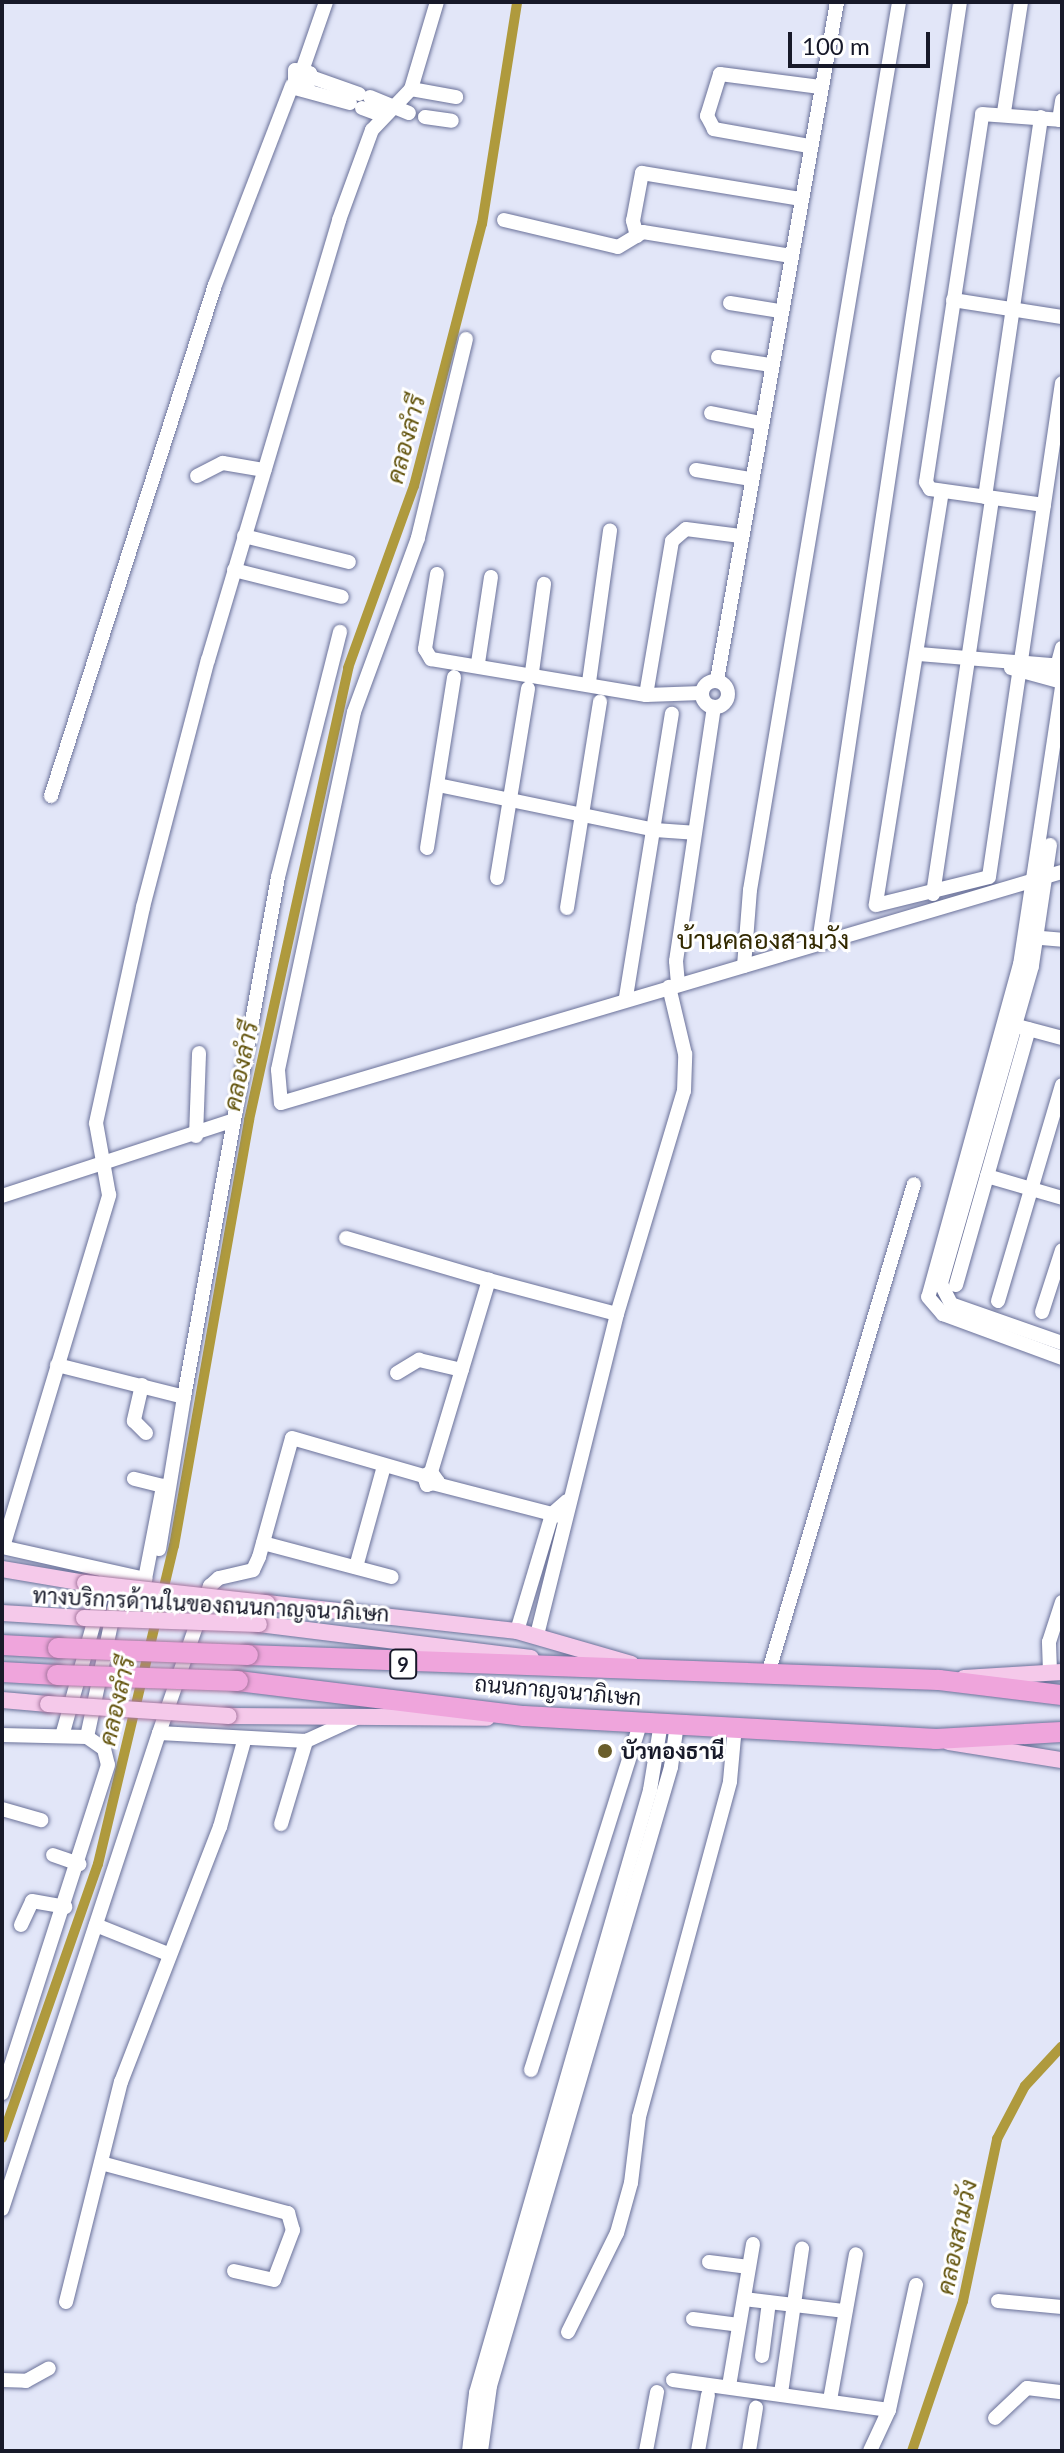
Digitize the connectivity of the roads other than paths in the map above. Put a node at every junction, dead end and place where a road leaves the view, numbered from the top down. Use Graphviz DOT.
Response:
graph roads {
  1 [pos="326,2"];
  2 [pos="437,2"];
  3 [pos="837,2"];
  4 [pos="899,2"];
  5 [pos="960,2"];
  6 [pos="1021,2"];
  7 [pos="303,80"];
  8 [pos="820,87"];
  9 [pos="411,89"];
  10 [pos="456,97"];
  11 [pos="357,99"];
  12 [pos="1062,100"];
  13 [pos="403,110"];
  14 [pos="1004,112"];
  15 [pos="384,116"];
  16 [pos="425,117"];
  17 [pos="1041,117"];
  18 [pos="1060,120"];
  19 [pos="452,121"];
  20 [pos="809,146"];
  21 [pos="800,199"];
  22 [pos="504,220"];
  23 [pos="637,236"];
  24 [pos="791,256"];
  25 [pos="953,300"];
  26 [pos="730,303"];
  27 [pos="1012,310"];
  28 [pos="780,311"];
  29 [pos="1062,317"];
  30 [pos="466,339"];
  31 [pos="718,357"];
  32 [pos="771,365"];
  33 [pos="1062,383"];
  34 [pos="711,413"];
  35 [pos="761,423"];
  36 [pos="264,470"];
  37 [pos="696,470"];
  38 [pos="197,476"];
  39 [pos="751,479"];
  40 [pos="942,491"];
  41 [pos="988,498"];
  42 [pos="1044,505"];
  43 [pos="610,530"];
  44 [pos="244,536"];
  45 [pos="741,536"];
  46 [pos="349,562"];
  47 [pos="234,570"];
  48 [pos="437,574"];
  49 [pos="491,577"];
  50 [pos="544,584"];
  51 [pos="342,597"];
  52 [pos="340,632"];
  53 [pos="1062,648"];
  54 [pos="919,654"];
  55 [pos="969,660"];
  56 [pos="478,663"];
  57 [pos="1015,667"];
  58 [pos="532,672"];
  59 [pos="1059,675"];
  60 [pos="454,677"];
  61 [pos="717,680"];
  62 [pos="589,682"];
  63 [pos="528,689"];
  64 [pos="702,693"];
  65 [pos="646,695"];
  66 [pos="600,702"];
  67 [pos="714,707"];
  68 [pos="672,714"];
  69 [pos="1062,742"];
  70 [pos="438,785"];
  71 [pos="51,796"];
  72 [pos="511,798"];
  73 [pos="580,810"];
  74 [pos="650,826"];
  75 [pos="694,833"];
  76 [pos="427,848"];
  77 [pos="1049,876"];
  78 [pos="497,878"];
  79 [pos="933,894"];
  80 [pos="567,908"];
  81 [pos="1032,937"];
  82 [pos="1062,940"];
  83 [pos="819,942"];
  84 [pos="744,966"];
  85 [pos="673,986"];
  86 [pos="626,997"];
  87 [pos="1017,1026"];
  88 [pos="1062,1038"];
  89 [pos="199,1053"];
  90 [pos="1062,1085"];
  91 [pos="231,1121"];
  92 [pos="196,1136"];
  93 [pos="102,1162"];
  94 [pos="974,1174"];
  95 [pos="914,1184"];
  96 [pos="1033,1190"];
  97 [pos="2,1196"];
  98 [pos="1062,1198"];
  99 [pos="346,1238"];
  100 [pos="1062,1250"];
  101 [pos="489,1280"];
  102 [pos="956,1285"];
  103 [pos="998,1301"];
  104 [pos="1042,1312"];
  105 [pos="617,1314"];
  106 [pos="1062,1343"];
  107 [pos="1062,1358"];
  108 [pos="57,1365"];
  109 [pos="462,1370"];
  110 [pos="397,1373"];
  111 [pos="142,1385"];
  112 [pos="184,1397"];
  113 [pos="146,1433"];
  114 [pos="384,1466"];
  115 [pos="431,1477"];
  116 [pos="134,1479"];
  117 [pos="567,1501"];
  118 [pos="552,1514"];
  119 [pos="571,1518"];
  120 [pos="263,1543"];
  121 [pos="3,1547"];
  122 [pos="159,1549"];
  123 [pos="537,1564"];
  124 [pos="356,1567"];
  125 [pos="556,1568"];
  126 [pos="2,1569"];
  127 [pos="115,1573"];
  128 [pos="392,1577"];
  129 [pos="1061,1609"];
  130 [pos="2,1613"];
  131 [pos="517,1631"];
  132 [pos="537,1635"];
  133 [pos="2,1645"];
  134 [pos="559,1662"];
  135 [pos="1056,1662"];
  136 [pos="635,1665"];
  137 [pos="2,1672"];
  138 [pos="768,1674"];
  139 [pos="939,1680"];
  140 [pos="1062,1695"];
  141 [pos="2,1700"];
  142 [pos="362,1716"];
  143 [pos="524,1716"];
  144 [pos="660,1723"];
  145 [pos="735,1726"];
  146 [pos="1062,1732"];
  147 [pos="2,1735"];
  148 [pos="62,1736"];
  149 [pos="87,1737"];
  150 [pos="936,1739"];
  151 [pos="156,1741"];
  152 [pos="244,1741"];
  153 [pos="306,1741"];
  154 [pos="1062,1760"];
  155 [pos="2,1809"];
  156 [pos="41,1820"];
  157 [pos="281,1824"];
  158 [pos="53,1855"];
  159 [pos="79,1864"];
  160 [pos="65,1907"];
  161 [pos="21,1925"];
  162 [pos="96,1925"];
  163 [pos="168,1954"];
  164 [pos="531,2070"];
  165 [pos="2,2093"];
  166 [pos="101,2163"];
  167 [pos="2,2209"];
  168 [pos="753,2244"];
  169 [pos="802,2249"];
  170 [pos="856,2254"];
  171 [pos="709,2262"];
  172 [pos="749,2267"];
  173 [pos="234,2271"];
  174 [pos="916,2285"];
  175 [pos="744,2299"];
  176 [pos="998,2301"];
  177 [pos="66,2302"];
  178 [pos="769,2302"];
  179 [pos="794,2305"];
  180 [pos="1062,2307"];
  181 [pos="845,2311"];
  182 [pos="693,2319"];
  183 [pos="739,2325"];
  184 [pos="568,2332"];
  185 [pos="762,2356"];
  186 [pos="49,2368"];
  187 [pos="2,2380"];
  188 [pos="673,2380"];
  189 [pos="729,2386"];
  190 [pos="657,2392"];
  191 [pos="1062,2392"];
  192 [pos="781,2393"];
  193 [pos="708,2395"];
  194 [pos="830,2400"];
  195 [pos="756,2408"];
  196 [pos="889,2410"];
  197 [pos="995,2418"];
  198 [pos="469,2451"];
  199 [pos="481,2451"];
  200 [pos="646,2451"];
  201 [pos="698,2451"];
  202 [pos="749,2451"];
  203 [pos="870,2451"];
  1 -- 7 [label="street"];
  2 -- 9 [label="street"];
  3 -- 8 [label="street"];
  4 -- 84 [label="street"];
  5 -- 83 [label="street"];
  6 -- 14 [label="street"];
  7 -- 11 [label="street"];
  7 -- 71 [label="street"];
  8 -- 20 [label="street"];
  8 -- 20 [label="street"];
  9 -- 10 [label="street"];
  9 -- 13 [label="street"];
  11 -- 13 [label="street"];
  11 -- 15 [label="street"];
  12 -- 18 [label="street"];
  13 -- 15 [label="street"];
  14 -- 17 [label="street"];
  14 -- 25 [label="street"];
  15 -- 36 [label="street"];
  16 -- 19 [label="street"];
  17 -- 18 [label="street"];
  17 -- 27 [label="street"];
  20 -- 21 [label="street"];
  21 -- 23 [label="street"];
  21 -- 24 [label="street"];
  22 -- 23 [label="street"];
  23 -- 24 [label="street"];
  24 -- 28 [label="street"];
  25 -- 27 [label="street"];
  25 -- 40 [label="street"];
  26 -- 28 [label="street"];
  27 -- 29 [label="street"];
  27 -- 41 [label="street"];
  28 -- 32 [label="street"];
  30 -- 86 [label="street"];
  31 -- 32 [label="street"];
  32 -- 35 [label="street"];
  33 -- 42 [label="street"];
  34 -- 35 [label="street"];
  35 -- 39 [label="street"];
  36 -- 38 [label="street"];
  36 -- 44 [label="street"];
  37 -- 39 [label="street"];
  39 -- 45 [label="street"];
  40 -- 41 [label="street"];
  40 -- 54 [label="street"];
  41 -- 42 [label="street"];
  41 -- 55 [label="street"];
  42 -- 57 [label="street"];
  43 -- 62 [label="street"];
  44 -- 46 [label="street"];
  44 -- 47 [label="street"];
  45 -- 61 [label="street"];
  45 -- 65 [label="street"];
  47 -- 51 [label="street"];
  47 -- 93 [label="street"];
  48 -- 56 [label="street"];
  49 -- 56 [label="street"];
  50 -- 58 [label="street"];
  52 -- 91 [label="street"];
  53 -- 59 [label="street"];
  54 -- 55 [label="street"];
  54 -- 79 [label="street"];
  55 -- 57 [label="street"];
  55 -- 79 [label="street"];
  56 -- 58 [label="street"];
  57 -- 59 [label="street"];
  57 -- 79 [label="street"];
  58 -- 62 [label="street"];
  59 -- 77 [label="street"];
  60 -- 70 [label="street"];
  61 -- 64 [label="street"];
  61 -- 67 [label="street"];
  62 -- 65 [label="street"];
  63 -- 72 [label="street"];
  64 -- 65 [label="street"];
  64 -- 67 [label="street"];
  66 -- 73 [label="street"];
  67 -- 75 [label="street"];
  68 -- 74 [label="street"];
  69 -- 77 [label="street"];
  70 -- 72 [label="street"];
  70 -- 76 [label="street"];
  72 -- 73 [label="street"];
  72 -- 78 [label="street"];
  73 -- 74 [label="street"];
  73 -- 80 [label="street"];
  74 -- 75 [label="street"];
  74 -- 86 [label="street"];
  75 -- 85 [label="street"];
  77 -- 81 [label="street"];
  77 -- 83 [label="street"];
  81 -- 82 [label="street"];
  81 -- 87 [label="street"];
  83 -- 84 [label="street"];
  84 -- 85 [label="street"];
  85 -- 86 [label="street"];
  85 -- 105 [label="street"];
  87 -- 88 [label="street"];
  87 -- 94 [label="street"];
  87 -- 94 [label="street"];
  89 -- 92 [label="street"];
  90 -- 96 [label="street"];
  91 -- 92 [label="street"];
  91 -- 112 [label="street"];
  92 -- 93 [label="street"];
  93 -- 97 [label="street"];
  93 -- 108 [label="street"];
  94 -- 96 [label="street"];
  94 -- 102 [label="street"];
  94 -- 106 [label="street"];
  94 -- 107 [label="street"];
  95 -- 138 [label="street"];
  96 -- 98 [label="street"];
  96 -- 103 [label="street"];
  99 -- 101 [label="street"];
  100 -- 104 [label="street"];
  101 -- 105 [label="street"];
  101 -- 109 [label="street"];
  105 -- 117 [label="street"];
  108 -- 111 [label="street"];
  108 -- 121 [label="street"];
  109 -- 110 [label="street"];
  109 -- 115 [label="street"];
  111 -- 112 [label="street"];
  111 -- 113 [label="street"];
  112 -- 122 [label="street"];
  114 -- 115 [label="street"];
  114 -- 120 [label="street"];
  114 -- 124 [label="street"];
  115 -- 118 [label="street"];
  116 -- 127 [label="street"];
  117 -- 118 [label="street"];
  117 -- 119 [label="street"];
  118 -- 119 [label="street"];
  118 -- 123 [label="street"];
  119 -- 125 [label="street"];
  120 -- 124 [label="street"];
  120 -- 151 [label="street"];
  121 -- 127 [label="street"];
  123 -- 125 [label="street"];
  123 -- 131 [label="street"];
  124 -- 128 [label="street"];
  125 -- 132 [label="street"];
  126 -- 131 [label="main road, bridge"];
  127 -- 148 [label="street"];
  127 -- 149 [label="street"];
  129 -- 135 [label="street"];
  130 -- 134 [label="main road, ทางบริการด้านในของถนนกาญจนาภิเษก, bridge"];
  131 -- 132 [label="main road"];
  132 -- 136 [label="main road"];
  133 -- 134 [label="highway, ถนนกาญจนาภิเษก / 9, bridge"];
  134 -- 136 [label="highway, ถนนกาญจนาภิเษก / 9"];
  135 -- 139 [label="main road"];
  136 -- 138 [label="highway, ถนนกาญจนาภิเษก / 9"];
  137 -- 143 [label="highway, ถนนกาญจนาภิเษก / 9, bridge"];
  138 -- 139 [label="highway, ถนนกาญจนาภิเษก / 9"];
  139 -- 140 [label="highway, ถนนกาญจนาภิเษก / 9"];
  141 -- 142 [label="main road, bridge"];
  142 -- 143 [label="main road"];
  142 -- 153 [label="street"];
  143 -- 144 [label="highway, ถนนกาญจนาภิเษก / 9"];
  144 -- 145 [label="highway, ถนนกาญจนาภิเษก / 9"];
  144 -- 164 [label="street"];
  144 -- 198 [label="street"];
  144 -- 199 [label="street"];
  145 -- 150 [label="highway, ถนนกาญจนาภิเษก / 9"];
  145 -- 184 [label="street"];
  146 -- 150 [label="highway, ถนนกาญจนาภิเษก / 9"];
  147 -- 148 [label="street"];
  148 -- 149 [label="street"];
  149 -- 159 [label="street"];
  150 -- 154 [label="main road"];
  151 -- 152 [label="street"];
  151 -- 162 [label="street"];
  152 -- 153 [label="street"];
  152 -- 163 [label="street"];
  153 -- 157 [label="street"];
  155 -- 156 [label="street"];
  158 -- 159 [label="street"];
  159 -- 160 [label="street"];
  160 -- 161 [label="street"];
  160 -- 165 [label="street"];
  162 -- 163 [label="street"];
  162 -- 167 [label="street"];
  163 -- 166 [label="street"];
  166 -- 173 [label="street"];
  166 -- 177 [label="street"];
  168 -- 172 [label="street"];
  169 -- 179 [label="street"];
  170 -- 181 [label="street"];
  171 -- 172 [label="street"];
  172 -- 175 [label="street"];
  174 -- 196 [label="street"];
  175 -- 178 [label="street"];
  175 -- 183 [label="street"];
  176 -- 180 [label="street"];
  178 -- 179 [label="street"];
  178 -- 185 [label="street"];
  179 -- 181 [label="street"];
  179 -- 192 [label="street"];
  181 -- 194 [label="street"];
  182 -- 183 [label="street"];
  183 -- 189 [label="street"];
  186 -- 187 [label="street"];
  188 -- 189 [label="street"];
  189 -- 192 [label="street"];
  190 -- 200 [label="street"];
  191 -- 197 [label="street"];
  192 -- 194 [label="street"];
  193 -- 201 [label="street"];
  194 -- 196 [label="street"];
  195 -- 202 [label="street"];
  196 -- 203 [label="street"];
}
